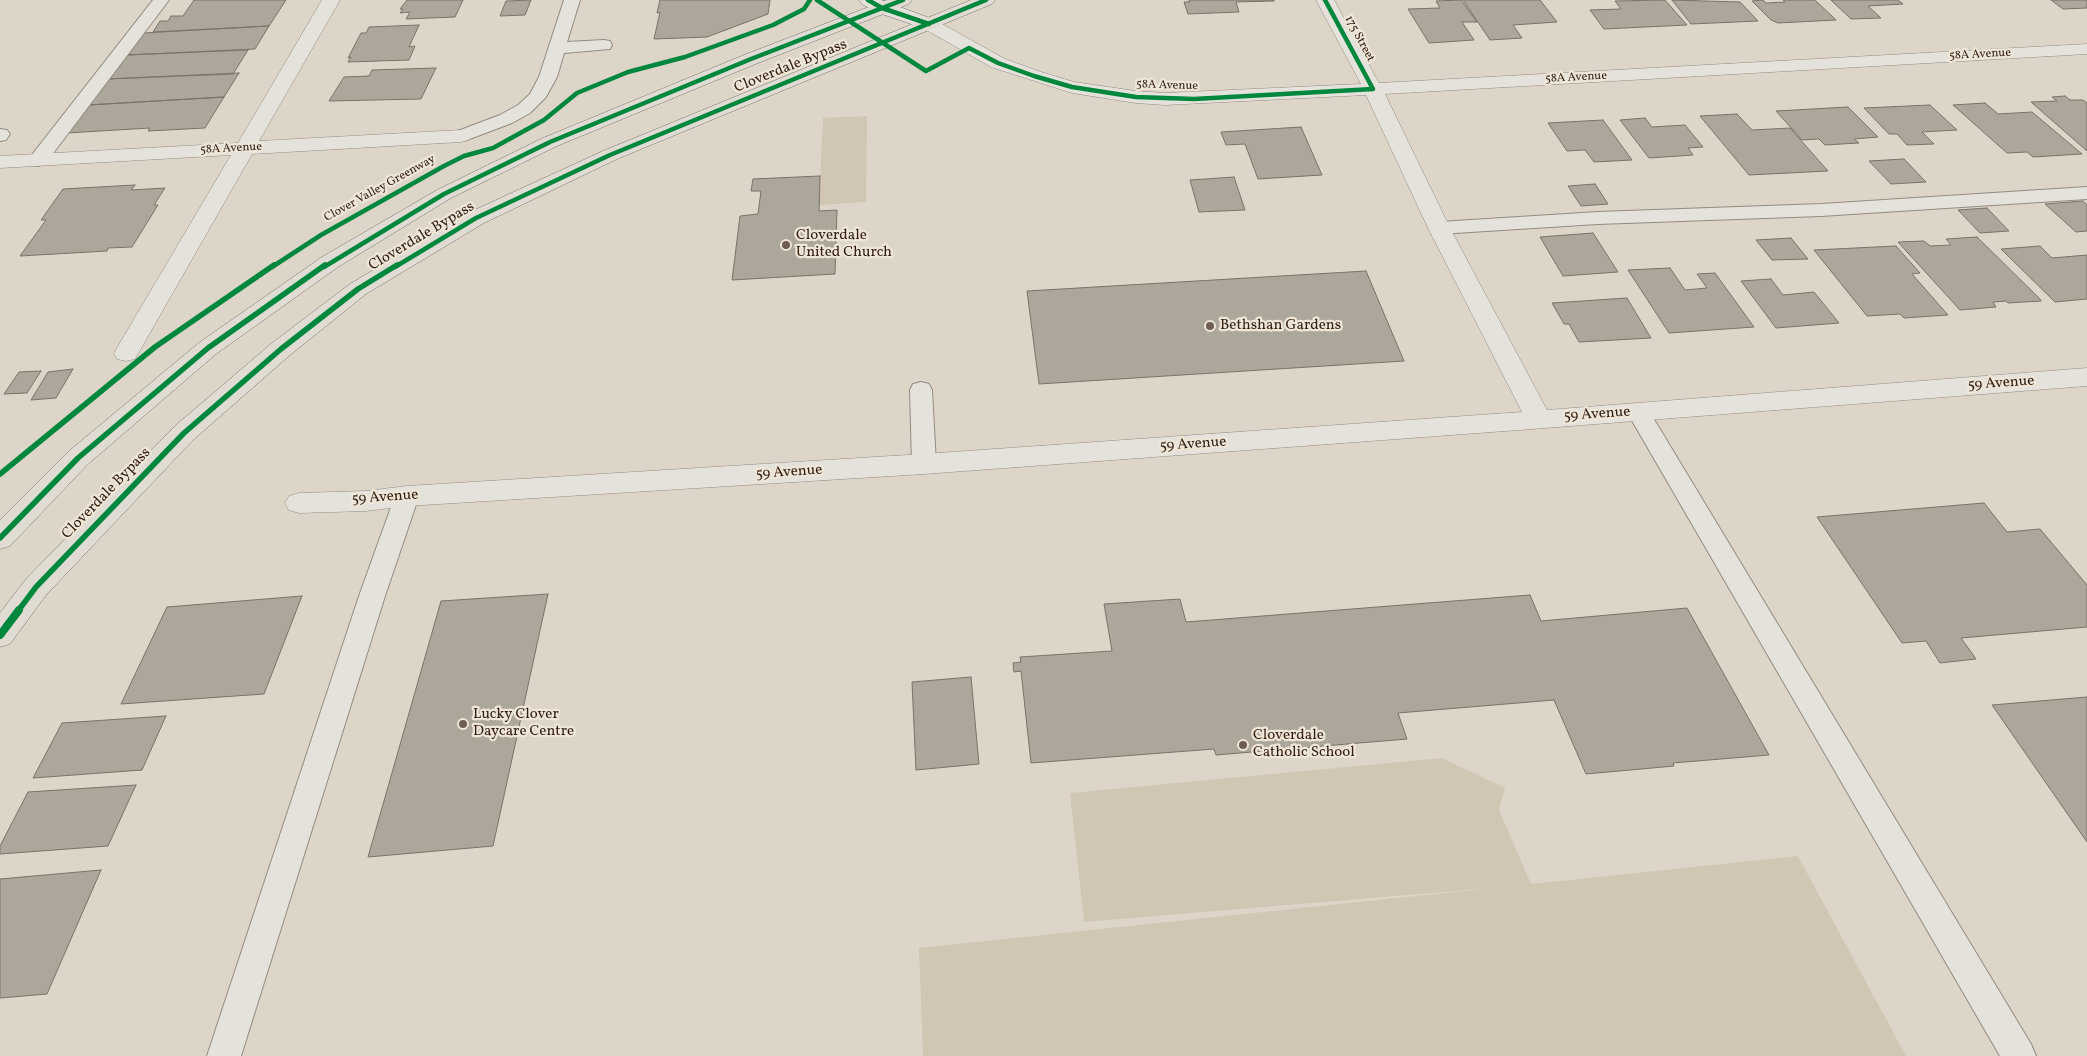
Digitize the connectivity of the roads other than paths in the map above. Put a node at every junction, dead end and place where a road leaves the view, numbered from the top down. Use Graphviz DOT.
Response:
graph roads {
  1 [pos="161,0"];
  2 [pos="331,0"];
  3 [pos="572,0"];
  4 [pos="917,0"];
  5 [pos="986,0"];
  6 [pos="1325,0"];
  7 [pos="884,3"];
  8 [pos="929,24"];
  9 [pos="604,45"];
  10 [pos="557,48"];
  11 [pos="2087,49"];
  12 [pos="1372,89"];
  13 [pos="461,136"];
  14 [pos="246,148"];
  15 [pos="38,160"];
  16 [pos="0,162"];
  17 [pos="2087,193"];
  18 [pos="1439,228"];
  19 [pos="126,353"];
  20 [pos="2087,377"];
  21 [pos="921,390"];
  22 [pos="1638,412"];
  23 [pos="1539,419"];
  24 [pos="924,464"];
  25 [pos="406,496"];
  26 [pos="298,503"];
  27 [pos="0,538"];
  28 [pos="0,635"];
  29 [pos="224,1056"];
  30 [pos="2019,1056"];
  1 -- 15 [label="lane"];
  2 -- 14 [label="street"];
  3 -- 10 [label="lane"];
  4 -- 8 [label="street"];
  5 -- 8 [label="highway, Cloverdale Bypass"];
  6 -- 12 [label="street, 175 Street"];
  7 -- 8 [label="street, 58A Avenue"];
  7 -- 27 [label="highway, Cloverdale Bypass"];
  8 -- 12 [label="street, 58A Avenue"];
  8 -- 28 [label="highway, Cloverdale Bypass"];
  9 -- 10 [label="lane"];
  10 -- 13 [label="lane"];
  11 -- 12 [label="street, 58A Avenue"];
  12 -- 18 [label="street, 175 Street"];
  13 -- 14 [label="street, 58A Avenue"];
  14 -- 15 [label="street, 58A Avenue"];
  14 -- 19 [label="street"];
  15 -- 16 [label="street, 58A Avenue"];
  17 -- 18 [label="lane"];
  18 -- 23 [label="street, 175 Street"];
  20 -- 22 [label="street, 59 Avenue"];
  21 -- 24 [label="lane"];
  22 -- 23 [label="street, 59 Avenue"];
  22 -- 30 [label="lane"];
  23 -- 24 [label="street, 59 Avenue"];
  24 -- 25 [label="street, 59 Avenue"];
  25 -- 26 [label="street, 59 Avenue"];
  25 -- 29 [label="lane"];
}
